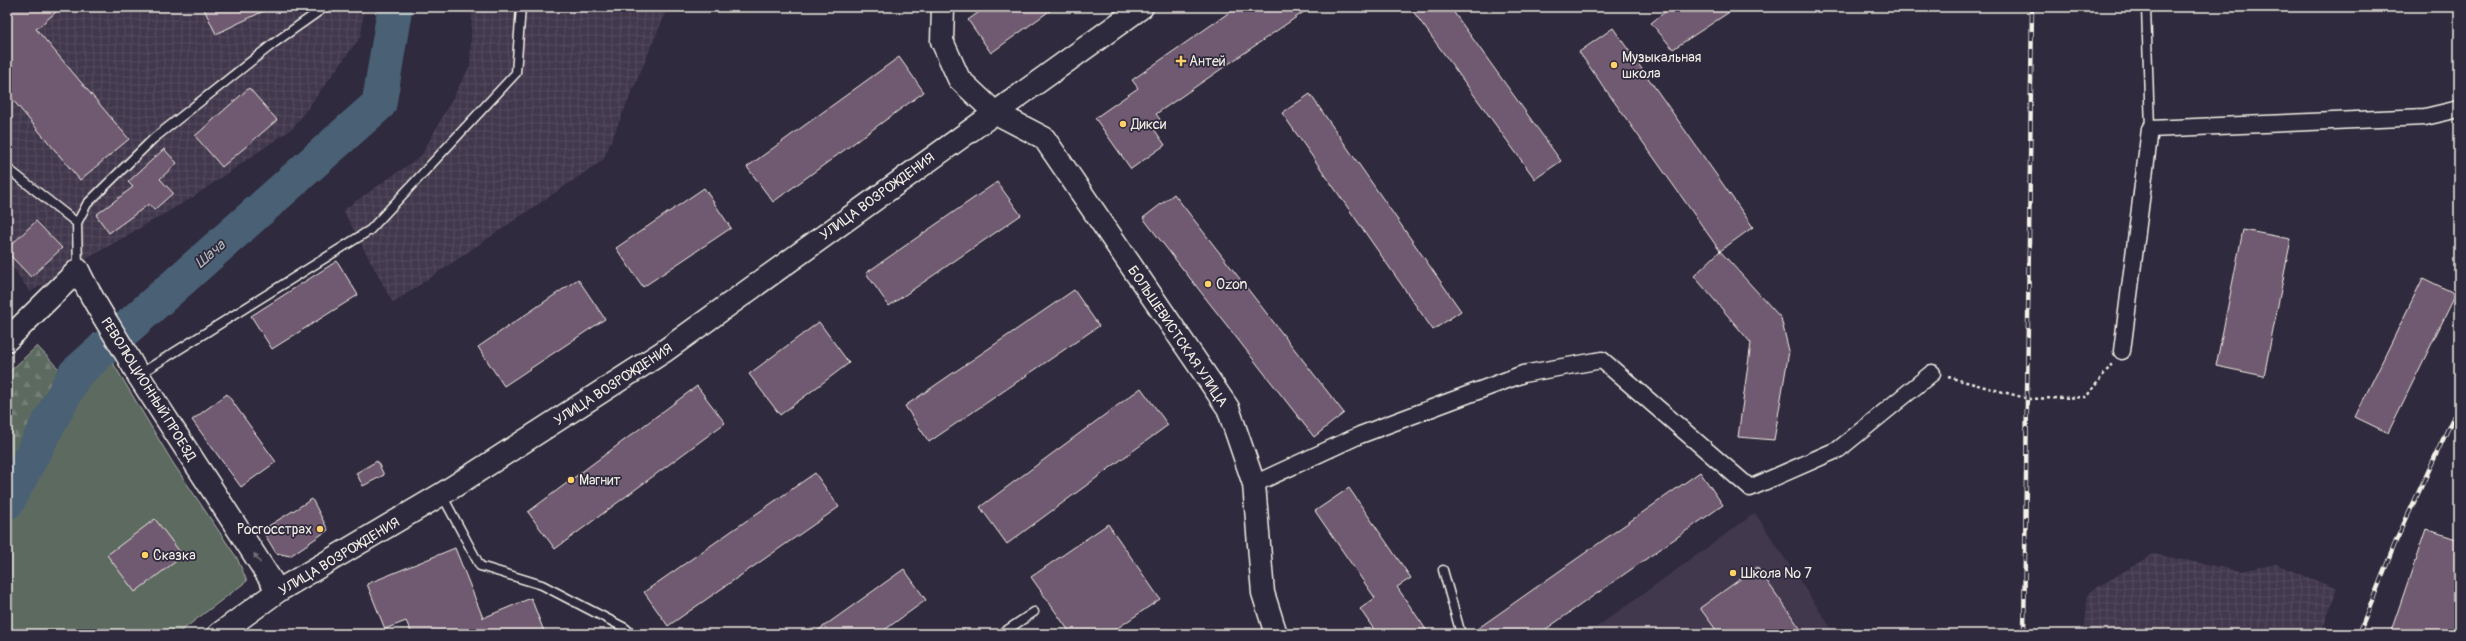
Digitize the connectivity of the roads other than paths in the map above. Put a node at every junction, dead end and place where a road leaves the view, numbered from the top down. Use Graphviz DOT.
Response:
graph roads {
  1 [pos="325,7"];
  2 [pos="521,7"];
  3 [pos="943,7"];
  4 [pos="1142,7"];
  5 [pos="2146,7"];
  6 [pos="2459,109"];
  7 [pos="994,112"];
  8 [pos="2150,129"];
  9 [pos="7,168"];
  10 [pos="77,223"];
  11 [pos="78,270"];
  12 [pos="7,340"];
  13 [pos="2122,351"];
  14 [pos="1932,373"];
  15 [pos="138,375"];
  16 [pos="1254,484"];
  17 [pos="442,494"];
  18 [pos="1443,570"];
  19 [pos="278,591"];
  20 [pos="1034,612"];
  21 [pos="219,634"];
  22 [pos="632,634"];
  23 [pos="1002,634"];
  24 [pos="1276,634"];
  25 [pos="1461,634"];
  1 -- 10 [label="lane"];
  2 -- 15 [label="lane"];
  3 -- 7 [label="main road"];
  4 -- 7 [label="main road, УЛИЦА ВОЗРОЖДЕНИЯ"];
  5 -- 8 [label="lane"];
  6 -- 8 [label="street"];
  7 -- 16 [label="main road, БОЛЬШЕВИСТСКАЯ УЛИЦА"];
  7 -- 17 [label="main road, УЛИЦА ВОЗРОЖДЕНИЯ"];
  8 -- 13 [label="street"];
  9 -- 10 [label="lane"];
  10 -- 11 [label="lane"];
  11 -- 12 [label="main road"];
  11 -- 15 [label="main road, РЕВОЛЮЦИОННЫЙ ПРОЕЗД"];
  14 -- 16 [label="street"];
  19 -- 15 [label="main road, РЕВОЛЮЦИОННЫЙ ПРОЕЗД, one-way"];
  16 -- 24 [label="main road, БОЛЬШЕВИСТСКАЯ УЛИЦА"];
  17 -- 19 [label="main road, УЛИЦА ВОЗРОЖДЕНИЯ"];
  17 -- 22 [label="lane"];
  18 -- 25 [label="lane"];
  19 -- 21 [label="main road, УЛИЦА ВОЗРОЖДЕНИЯ"];
  20 -- 23 [label="lane"];
}
